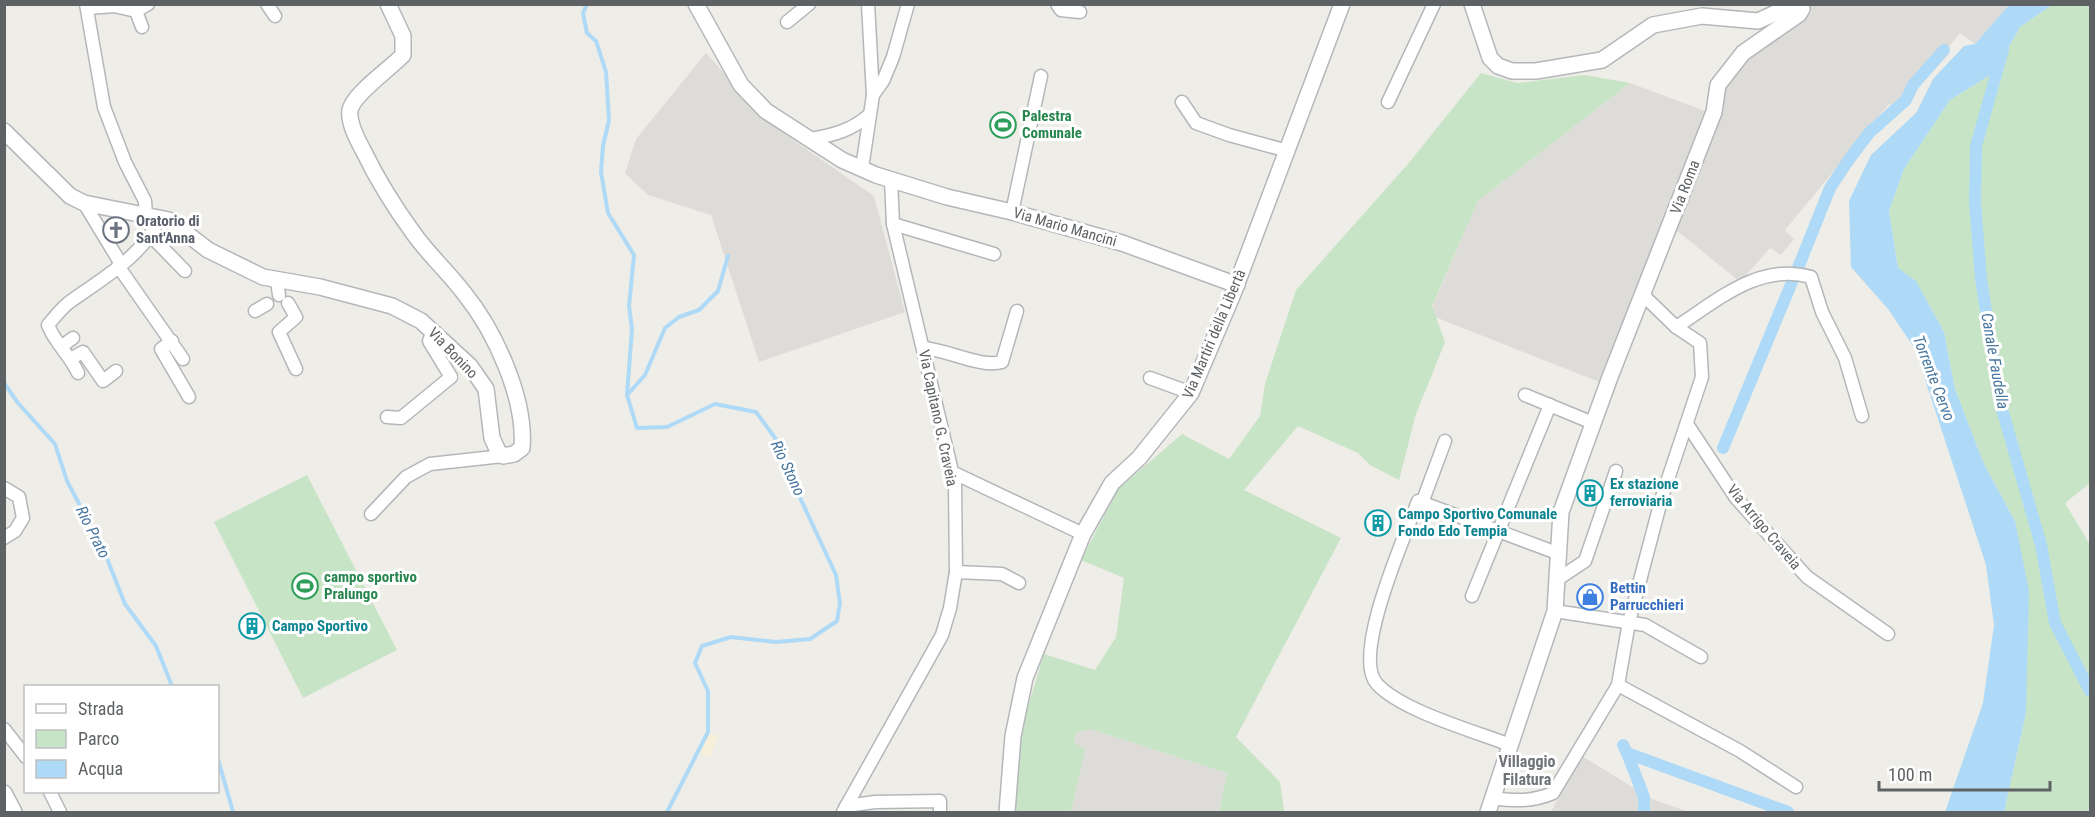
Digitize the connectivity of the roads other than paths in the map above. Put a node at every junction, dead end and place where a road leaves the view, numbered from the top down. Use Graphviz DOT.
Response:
graph roads {
  1 [pos="148,4"];
  2 [pos="267,4"];
  3 [pos="388,4"];
  4 [pos="696,4"];
  5 [pos="809,4"];
  6 [pos="868,4"];
  7 [pos="908,4"];
  8 [pos="1057,4"];
  9 [pos="1342,4"];
  10 [pos="1434,4"];
  11 [pos="1472,4"];
  12 [pos="1797,4"];
  13 [pos="87,6"];
  14 [pos="136,11"];
  15 [pos="1080,12"];
  16 [pos="275,16"];
  17 [pos="787,22"];
  18 [pos="142,27"];
  19 [pos="1041,76"];
  20 [pos="873,95"];
  21 [pos="1182,102"];
  22 [pos="1388,102"];
  23 [pos="869,115"];
  24 [pos="4,131"];
  25 [pos="811,139"];
  26 [pos="1288,151"];
  27 [pos="862,168"];
  28 [pos="891,180"];
  29 [pos="84,203"];
  30 [pos="1012,212"];
  31 [pos="152,217"];
  32 [pos="893,224"];
  33 [pos="152,236"];
  34 [pos="994,254"];
  35 [pos="119,265"];
  36 [pos="185,271"];
  37 [pos="1237,285"];
  38 [pos="1643,295"];
  39 [pos="277,296"];
  40 [pos="255,310"];
  41 [pos="1017,310"];
  42 [pos="1676,327"];
  43 [pos="433,331"];
  44 [pos="73,338"];
  45 [pos="172,341"];
  46 [pos="62,346"];
  47 [pos="923,348"];
  48 [pos="72,358"];
  49 [pos="183,359"];
  50 [pos="296,369"];
  51 [pos="116,371"];
  52 [pos="78,373"];
  53 [pos="1150,378"];
  54 [pos="1191,393"];
  55 [pos="1525,395"];
  56 [pos="189,397"];
  57 [pos="1550,405"];
  58 [pos="1862,416"];
  59 [pos="387,417"];
  60 [pos="1593,423"];
  61 [pos="1687,424"];
  62 [pos="1445,441"];
  63 [pos="503,456"];
  64 [pos="1616,471"];
  65 [pos="954,473"];
  66 [pos="4,488"];
  67 [pos="1422,503"];
  68 [pos="371,514"];
  69 [pos="1498,531"];
  70 [pos="1083,534"];
  71 [pos="4,538"];
  72 [pos="1557,553"];
  73 [pos="956,572"];
  74 [pos="1558,579"];
  75 [pos="1019,583"];
  76 [pos="1472,596"];
  77 [pos="1556,611"];
  78 [pos="1629,622"];
  79 [pos="1888,634"];
  80 [pos="1701,657"];
  81 [pos="1618,685"];
  82 [pos="4,729"];
  83 [pos="1510,745"];
  84 [pos="24,754"];
  85 [pos="1796,787"];
  86 [pos="4,793"];
  87 [pos="50,793"];
  88 [pos="1490,805"];
  89 [pos="894,807"];
  90 [pos="844,809"];
  91 [pos="14,813"];
  92 [pos="60,813"];
  93 [pos="940,813"];
  94 [pos="1007,813"];
  1 -- 14 [label="street"];
  2 -- 16 [label="street"];
  3 -- 63 [label="street"];
  4 -- 25 [label="street, Via Mario Mancini"];
  5 -- 17 [label="street"];
  6 -- 20 [label="street"];
  7 -- 20 [label="street"];
  8 -- 15 [label="street"];
  9 -- 26 [label="street, Via Martiri della Libertà"];
  10 -- 22 [label="street"];
  11 -- 12 [label="street, Via Roma"];
  12 -- 38 [label="street, Via Roma"];
  13 -- 14 [label="street"];
  13 -- 31 [label="street"];
  14 -- 18 [label="street"];
  19 -- 30 [label="street"];
  20 -- 23 [label="street"];
  21 -- 26 [label="street"];
  23 -- 25 [label="street"];
  23 -- 27 [label="street"];
  24 -- 29 [label="street, Via Bonino"];
  25 -- 27 [label="street, Via Mario Mancini"];
  26 -- 37 [label="street, Via Martiri della Libertà"];
  27 -- 28 [label="street, Via Mario Mancini"];
  28 -- 30 [label="street, Via Mario Mancini"];
  28 -- 32 [label="street, Via Capitano G. Craveia"];
  29 -- 31 [label="street, Via Bonino"];
  29 -- 35 [label="street"];
  30 -- 37 [label="street, Via Mario Mancini"];
  31 -- 33 [label="street"];
  31 -- 39 [label="street, Via Bonino"];
  32 -- 34 [label="street"];
  32 -- 47 [label="street, Via Capitano G. Craveia"];
  33 -- 35 [label="street"];
  33 -- 36 [label="street"];
  35 -- 45 [label="street"];
  35 -- 46 [label="street"];
  37 -- 54 [label="street, Via Martiri della Libertà"];
  38 -- 42 [label="street"];
  38 -- 60 [label="street, Via Roma"];
  39 -- 40 [label="street"];
  39 -- 43 [label="street, Via Bonino"];
  39 -- 50 [label="street"];
  41 -- 47 [label="street"];
  42 -- 58 [label="street"];
  42 -- 61 [label="street"];
  43 -- 59 [label="street"];
  43 -- 63 [label="street, Via Bonino"];
  44 -- 46 [label="street"];
  45 -- 49 [label="street"];
  45 -- 56 [label="street"];
  46 -- 48 [label="street"];
  47 -- 65 [label="street, Via Capitano G. Craveia"];
  48 -- 51 [label="street"];
  48 -- 52 [label="street"];
  53 -- 54 [label="street"];
  54 -- 70 [label="street, Via Martiri della Libertà"];
  55 -- 57 [label="street"];
  57 -- 60 [label="street"];
  57 -- 69 [label="street"];
  60 -- 72 [label="street, Via Roma"];
  61 -- 78 [label="street"];
  61 -- 79 [label="street, Via Arrigo Craveia"];
  62 -- 67 [label="street"];
  63 -- 68 [label="street"];
  64 -- 74 [label="street"];
  65 -- 70 [label="street"];
  65 -- 73 [label="street, Via Capitano G. Craveia"];
  66 -- 71 [label="street"];
  67 -- 69 [label="street"];
  67 -- 83 [label="street"];
  69 -- 72 [label="street"];
  69 -- 76 [label="street"];
  70 -- 94 [label="street, Via Martiri della Libertà"];
  72 -- 74 [label="street, Via Roma"];
  73 -- 75 [label="street"];
  73 -- 90 [label="street, Via Capitano G. Craveia"];
  74 -- 77 [label="street, Via Roma"];
  77 -- 78 [label="street"];
  77 -- 83 [label="street, Via Roma"];
  78 -- 80 [label="street"];
  78 -- 81 [label="street"];
  81 -- 85 [label="street"];
  81 -- 88 [label="street"];
  82 -- 84 [label="street"];
  83 -- 88 [label="street, Via Roma"];
  86 -- 91 [label="street"];
  87 -- 92 [label="street"];
  89 -- 90 [label="street"];
  89 -- 93 [label="street"];
}
